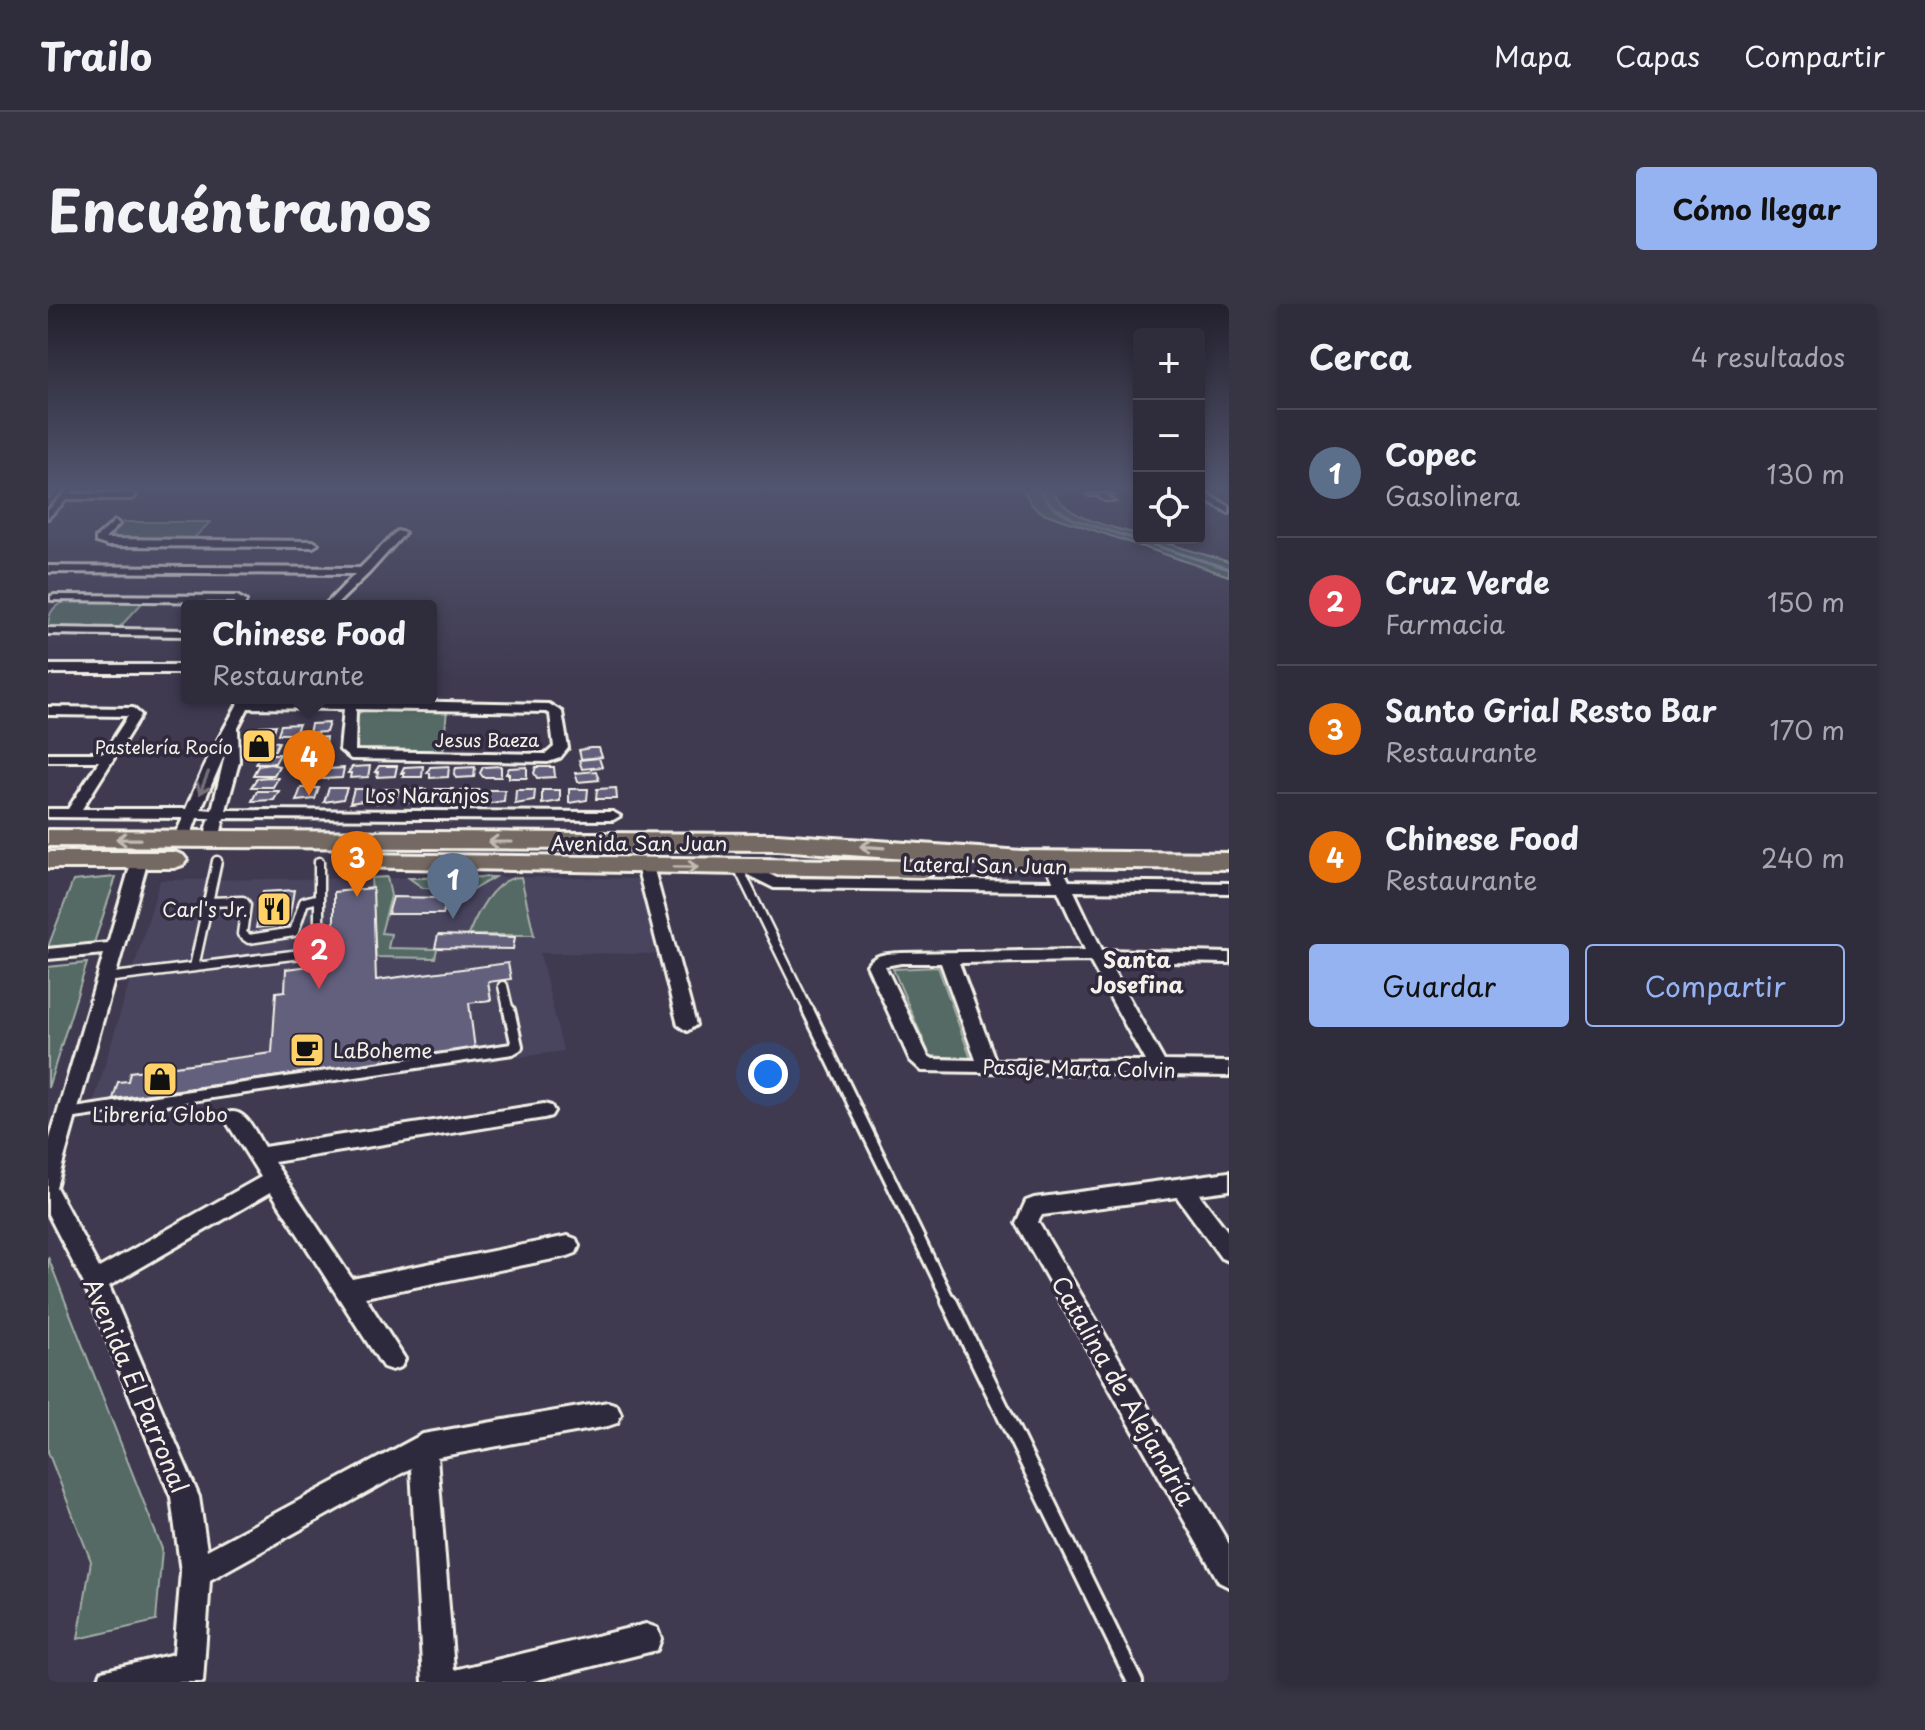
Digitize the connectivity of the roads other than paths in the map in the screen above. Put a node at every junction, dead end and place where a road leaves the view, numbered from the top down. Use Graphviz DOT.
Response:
graph roads {
  1 [pos="307,550"];
  2 [pos="385,550"];
  3 [pos="305,553"];
  4 [pos="296,562"];
  5 [pos="48,569"];
  6 [pos="75,569"];
  7 [pos="288,571"];
  8 [pos="366,571"];
  9 [pos="181,600"];
  10 [pos="191,600"];
  11 [pos="239,600"];
  12 [pos="335,600"];
  13 [pos="52,603"];
  14 [pos="48,631"];
  15 [pos="181,633"];
  16 [pos="181,661"];
  17 [pos="48,669"];
  18 [pos="173,669"];
  19 [pos="181,669"];
  20 [pos="48,711"];
  21 [pos="240,711"];
  22 [pos="349,711"];
  23 [pos="48,757"];
  24 [pos="108,757"];
  25 [pos="193,812"];
  26 [pos="48,813"];
  27 [pos="72,813"];
  28 [pos="219,813"];
  29 [pos="613,816"];
  30 [pos="48,838"];
  31 [pos="181,840"];
  32 [pos="454,842"];
  33 [pos="692,843"];
  34 [pos="48,860"];
  35 [pos="140,860"];
  36 [pos="1229,861"];
  37 [pos="213,862"];
  38 [pos="328,862"];
  39 [pos="565,865"];
  40 [pos="645,866"];
  41 [pos="741,867"];
  42 [pos="1229,872"];
  43 [pos="1059,878"];
  44 [pos="1229,888"];
  45 [pos="319,898"];
  46 [pos="207,902"];
  47 [pos="115,948"];
  48 [pos="48,954"];
  49 [pos="1096,955"];
  50 [pos="948,957"];
  51 [pos="1229,958"];
  52 [pos="194,967"];
  53 [pos="106,978"];
  54 [pos="503,986"];
  55 [pos="687,1025"];
  56 [pos="988,1067"];
  57 [pos="1158,1068"];
  58 [pos="1229,1069"];
  59 [pos="544,1111"];
  60 [pos="68,1114"];
  61 [pos="234,1118"];
  62 [pos="259,1156"];
  63 [pos="274,1180"];
  64 [pos="1229,1181"];
  65 [pos="48,1182"];
  66 [pos="1182,1187"];
  67 [pos="48,1193"];
  68 [pos="56,1222"];
  69 [pos="568,1246"];
  70 [pos="1229,1251"];
  71 [pos="95,1282"];
  72 [pos="347,1290"];
  73 [pos="392,1359"];
  74 [pos="608,1414"];
  75 [pos="423,1447"];
  76 [pos="196,1572"];
  77 [pos="1229,1572"];
  78 [pos="646,1639"];
  79 [pos="188,1674"];
  80 [pos="113,1682"];
  81 [pos="439,1682"];
  82 [pos="463,1682"];
  83 [pos="1135,1682"];
  1 -- 3 [label="street"];
  2 -- 8 [label="street"];
  4 -- 7 [label="street"];
  5 -- 6 [label="street"];
  6 -- 7 [label="street"];
  6 -- 13 [label="street"];
  7 -- 8 [label="street"];
  8 -- 12 [label="street"];
  9 -- 13 [label="street"];
  10 -- 11 [label="street"];
  14 -- 15 [label="street"];
  16 -- 18 [label="street"];
  17 -- 18 [label="street"];
  18 -- 19 [label="street"];
  20 -- 24 [label="street"];
  21 -- 22 [label="street, Jesus Baeza"];
  21 -- 25 [label="street, one-way"];
  21 -- 28 [label="street"];
  22 -- 22 [label="street, Jesus Baeza"];
  23 -- 24 [label="street"];
  24 -- 27 [label="street"];
  25 -- 27 [label="street, Los Naranjos"];
  25 -- 28 [label="street, Los Naranjos"];
  25 -- 31 [label="street"];
  26 -- 27 [label="street, Los Naranjos"];
  28 -- 29 [label="street, Los Naranjos"];
  28 -- 37 [label="street"];
  31 -- 30 [label="main road, Avenida San Juan, one-way"];
  31 -- 37 [label="main road, Avenida San Juan"];
  33 -- 32 [label="main road, Avenida San Juan, one-way"];
  32 -- 37 [label="main road, Avenida San Juan"];
  32 -- 38 [label="main road"];
  36 -- 33 [label="main road, Avenida San Juan, one-way"];
  33 -- 39 [label="main road"];
  34 -- 35 [label="main road, Avenida San Juan"];
  35 -- 37 [label="main road, Avenida San Juan"];
  35 -- 47 [label="street"];
  37 -- 38 [label="main road, Avenida San Juan"];
  37 -- 46 [label="lane"];
  38 -- 39 [label="main road, Avenida San Juan"];
  38 -- 45 [label="lane"];
  39 -- 40 [label="main road, Avenida San Juan"];
  40 -- 41 [label="main road, Avenida San Juan, one-way"];
  40 -- 55 [label="street"];
  41 -- 43 [label="main road, Avenida San Juan"];
  41 -- 83 [label="lane"];
  42 -- 43 [label="main road, Avenida San Juan"];
  43 -- 44 [label="street, Lateral San Juan"];
  43 -- 49 [label="street"];
  45 -- 46 [label="lane"];
  45 -- 52 [label="lane"];
  46 -- 52 [label="lane"];
  47 -- 48 [label="street"];
  47 -- 53 [label="street"];
  49 -- 50 [label="street"];
  49 -- 51 [label="street"];
  49 -- 57 [label="street"];
  50 -- 56 [label="street"];
  50 -- 56 [label="street, Pasaje Marta Colvin"];
  52 -- 53 [label="lane"];
  53 -- 60 [label="street"];
  54 -- 60 [label="lane"];
  56 -- 57 [label="street, Pasaje Marta Colvin"];
  57 -- 58 [label="street, Pasaje Marta Colvin"];
  59 -- 62 [label="street"];
  60 -- 65 [label="street"];
  61 -- 62 [label="street"];
  62 -- 63 [label="street"];
  63 -- 71 [label="street"];
  63 -- 72 [label="street"];
  64 -- 66 [label="street"];
  66 -- 70 [label="street"];
  66 -- 77 [label="street, Catalina de Alejandría"];
  67 -- 68 [label="street, Avenida El Parronal"];
  68 -- 71 [label="street, Avenida El Parronal"];
  69 -- 72 [label="street"];
  71 -- 76 [label="street, Avenida El Parronal"];
  72 -- 73 [label="street"];
  74 -- 75 [label="street"];
  75 -- 76 [label="street"];
  75 -- 81 [label="street"];
  76 -- 79 [label="street, Avenida El Parronal"];
  78 -- 82 [label="street"];
  79 -- 80 [label="street"];
}
